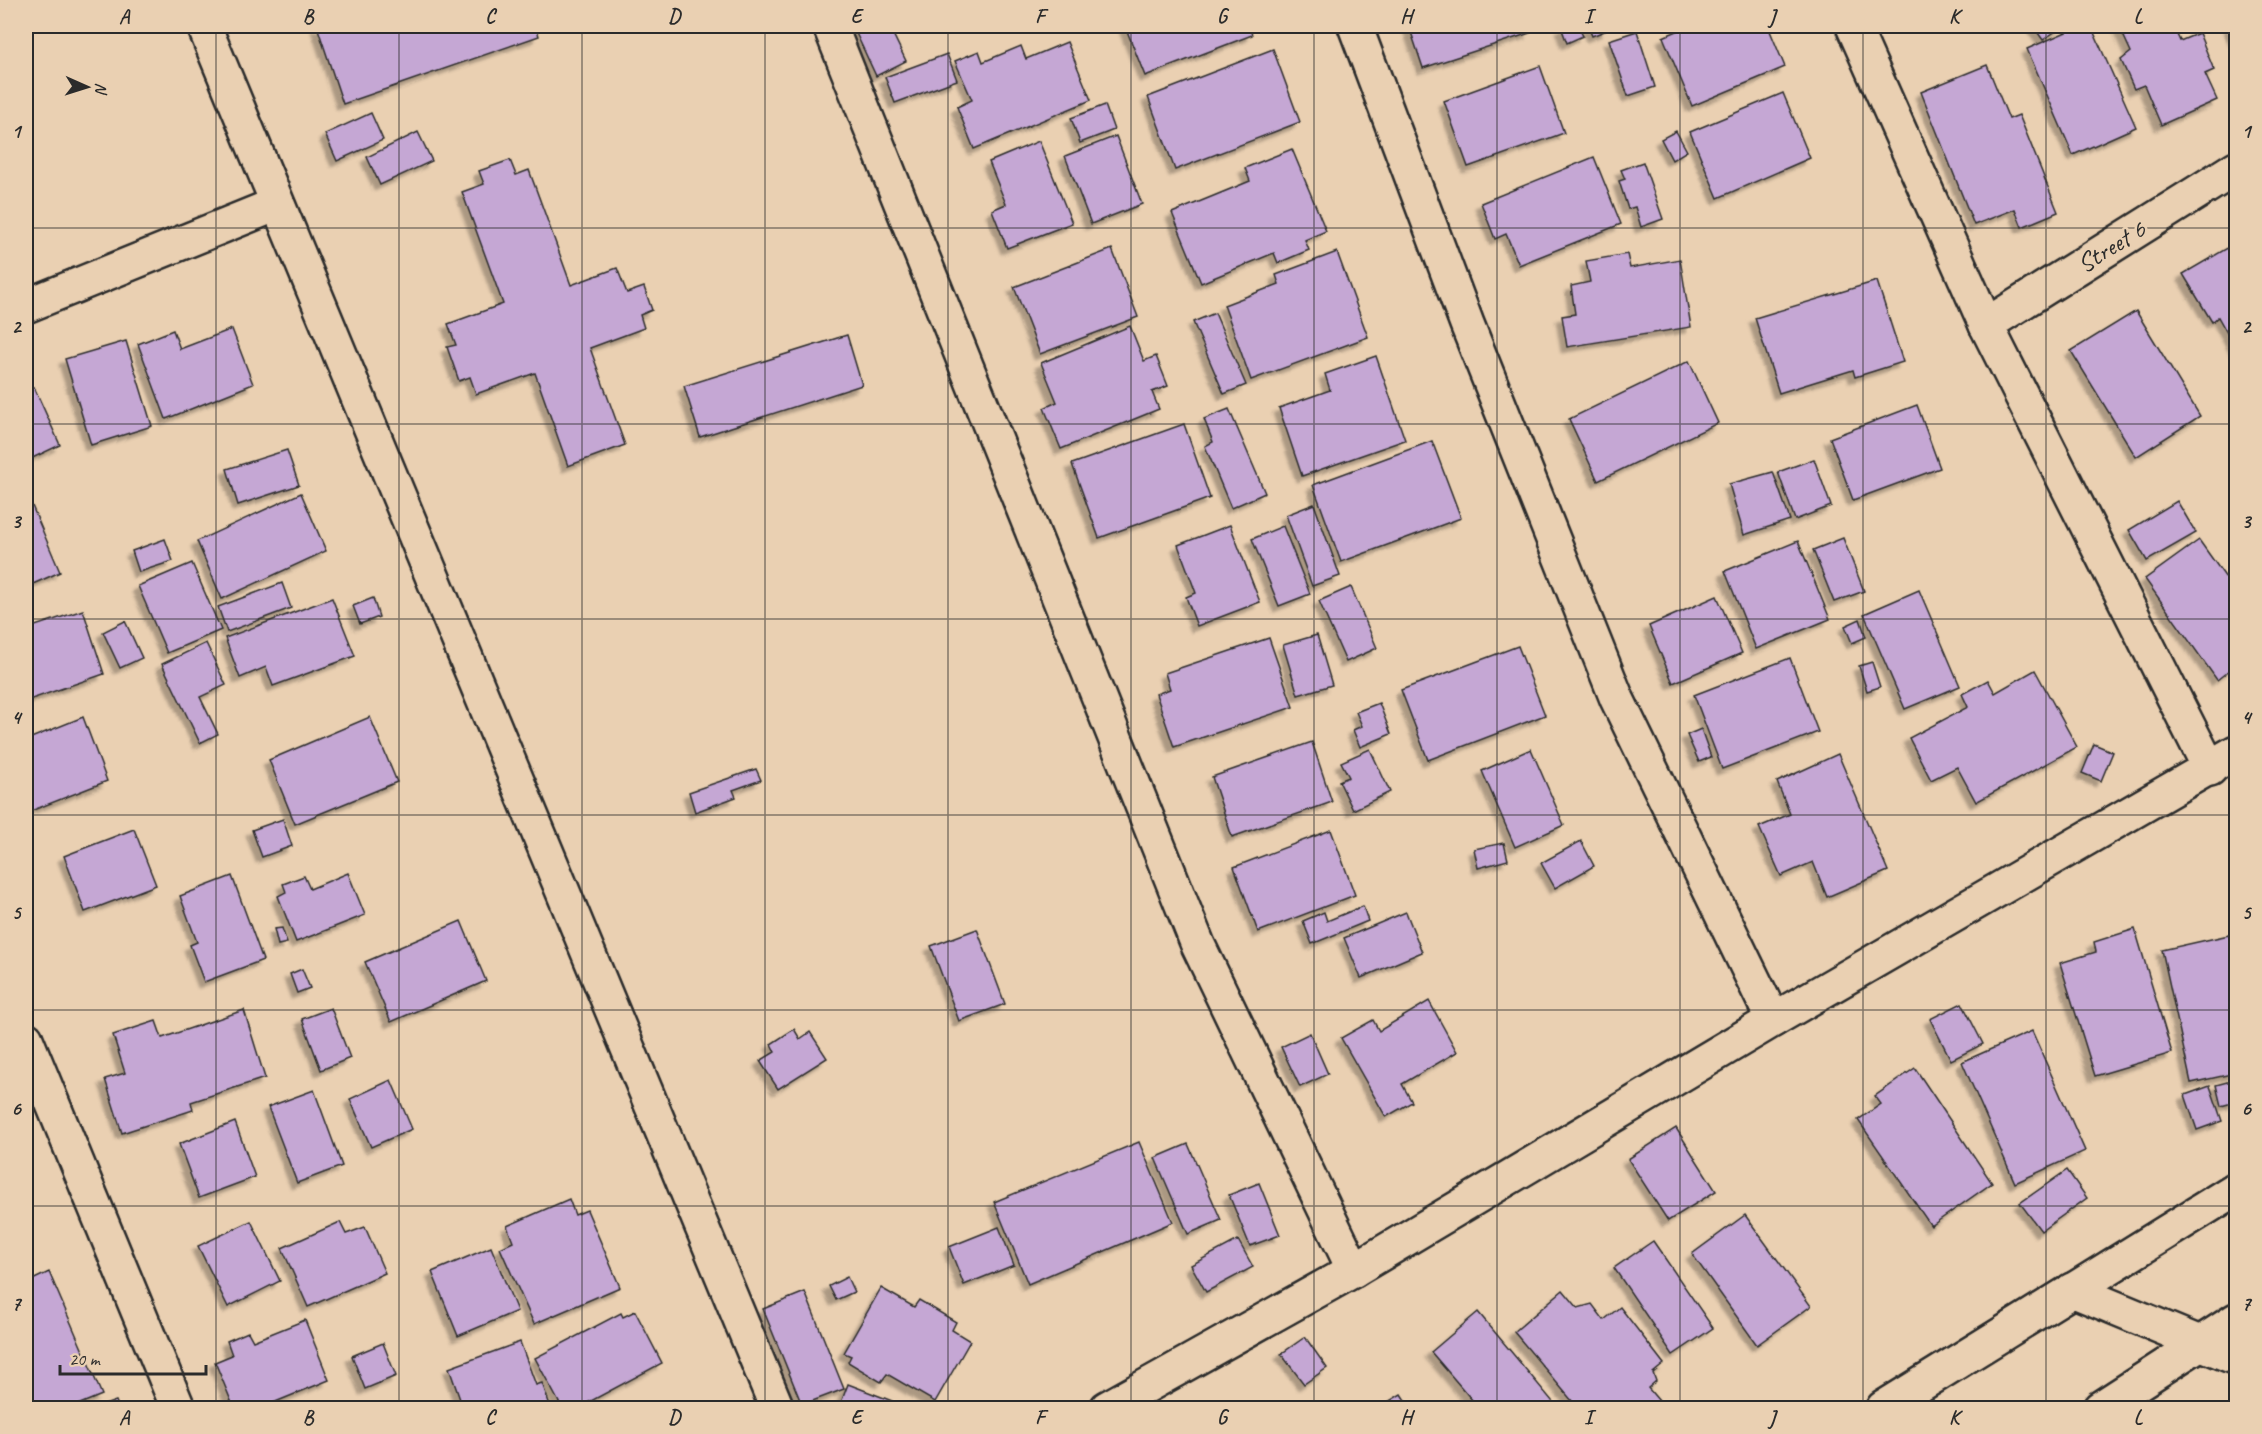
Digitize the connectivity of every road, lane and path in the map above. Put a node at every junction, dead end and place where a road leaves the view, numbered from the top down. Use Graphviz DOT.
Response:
graph roads {
  1 [pos="204,26"];
  2 [pos="830,26"];
  3 [pos="1355,26"];
  4 [pos="1853,26"];
  5 [pos="2236,168"];
  6 [pos="277,204"];
  7 [pos="26,306"];
  8 [pos="1986,325"];
  9 [pos="2223,760"];
  10 [pos="1773,1020"];
  11 [pos="26,1039"];
  12 [pos="2236,1189"];
  13 [pos="1354,1270"];
  14 [pos="2072,1290"];
  15 [pos="2236,1320"];
  16 [pos="2202,1343"];
  17 [pos="2236,1358"];
  18 [pos="178,1408"];
  19 [pos="777,1408"];
  20 [pos="1107,1408"];
  21 [pos="1883,1408"];
  22 [pos="2100,1408"];
  1 -- 6 [label="street"];
  2 -- 13 [label="street"];
  3 -- 10 [label="street"];
  4 -- 8 [label="street"];
  5 -- 8 [label="street, Street 6"];
  6 -- 7 [label="street"];
  6 -- 19 [label="street"];
  8 -- 9 [label="street"];
  9 -- 10 [label="street"];
  10 -- 13 [label="street"];
  11 -- 18 [label="street"];
  12 -- 14 [label="street"];
  13 -- 20 [label="street"];
  14 -- 16 [label="street"];
  14 -- 21 [label="street"];
  15 -- 16 [label="street"];
  16 -- 17 [label="street"];
  16 -- 22 [label="street"];
}
